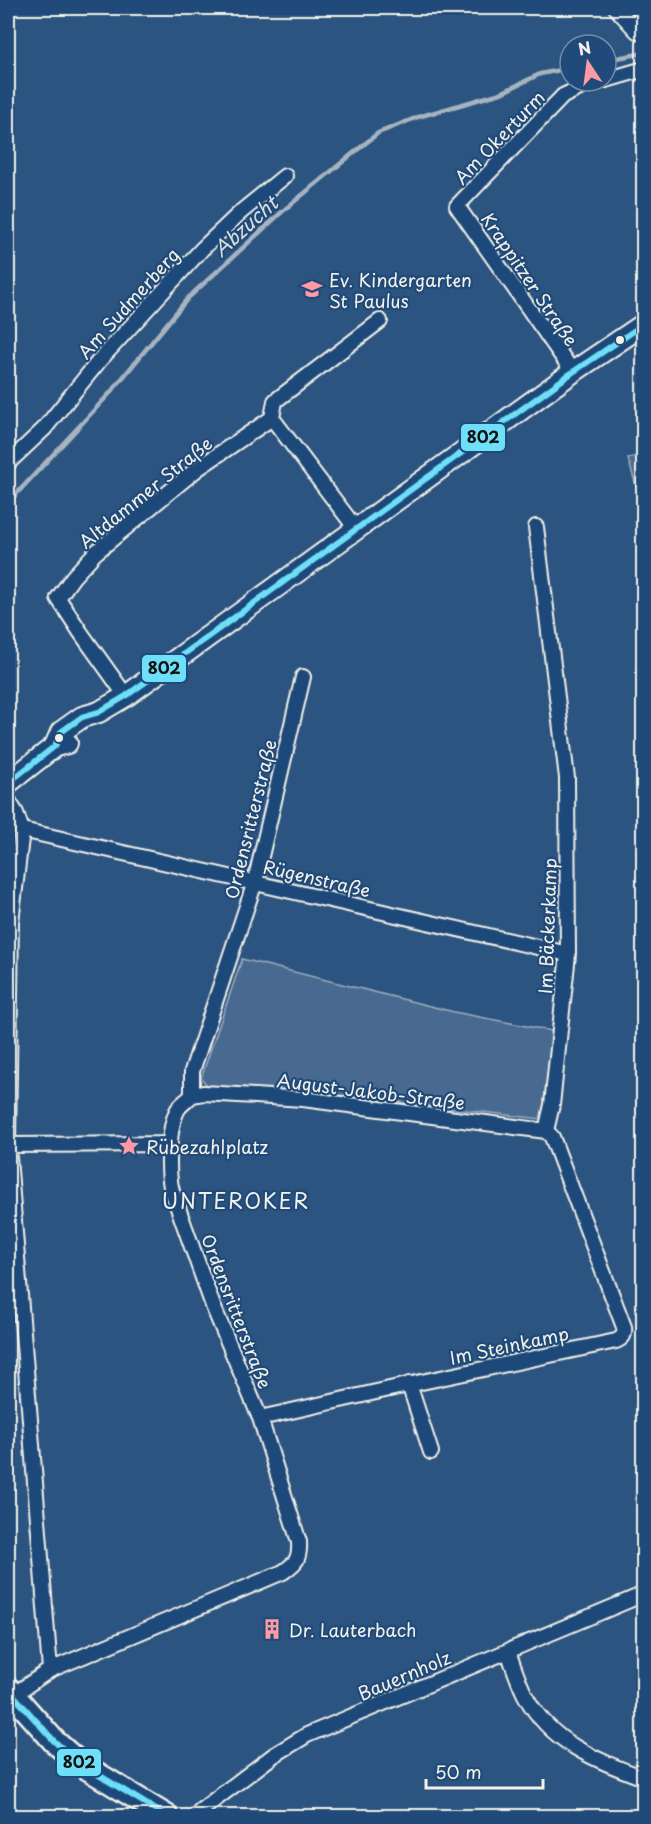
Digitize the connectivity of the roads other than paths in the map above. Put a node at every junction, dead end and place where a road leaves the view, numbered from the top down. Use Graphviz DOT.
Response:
graph roads {
  1 [pos="616,8"];
  2 [pos="644,28"];
  3 [pos="644,69"];
  4 [pos="618,77"];
  5 [pos="569,93"];
  6 [pos="285,176"];
  7 [pos="457,206"];
  8 [pos="380,321"];
  9 [pos="644,324"];
  10 [pos="573,372"];
  11 [pos="272,418"];
  12 [pos="8,463"];
  13 [pos="536,527"];
  14 [pos="357,530"];
  15 [pos="303,677"];
  16 [pos="126,696"];
  17 [pos="8,783"];
  18 [pos="8,800"];
  19 [pos="22,830"];
  20 [pos="255,882"];
  21 [pos="568,954"];
  22 [pos="192,1095"];
  23 [pos="546,1131"];
  24 [pos="169,1144"];
  25 [pos="8,1145"];
  26 [pos="409,1384"];
  27 [pos="260,1418"];
  28 [pos="430,1452"];
  29 [pos="644,1594"];
  30 [pos="508,1651"];
  31 [pos="50,1670"];
  32 [pos="10,1692"];
  33 [pos="644,1778"];
  34 [pos="166,1816"];
  35 [pos="195,1816"];
  1 -- 2 [label="street"];
  3 -- 4 [label="street"];
  5 -- 7 [label="street, Am Okerturm"];
  6 -- 12 [label="street, Am Sudmerberg"];
  7 -- 10 [label="street, Krappitzer Straße"];
  8 -- 11 [label="street, Altdammer Straße"];
  9 -- 10 [label="main road"];
  10 -- 14 [label="main road"];
  11 -- 14 [label="street"];
  11 -- 16 [label="street, Altdammer Straße"];
  13 -- 21 [label="street, Im Bäckerkamp"];
  14 -- 16 [label="main road"];
  15 -- 20 [label="street, Ordensritterstraße"];
  16 -- 17 [label="main road"];
  18 -- 19 [label="street"];
  19 -- 20 [label="street, Rügenstraße"];
  19 -- 25 [label="street"];
  20 -- 21 [label="street, Rügenstraße"];
  20 -- 22 [label="street, Ordensritterstraße"];
  21 -- 23 [label="street, Im Bäckerkamp"];
  22 -- 23 [label="street, August-Jakob-Straße"];
  22 -- 24 [label="street, Ordensritterstraße"];
  23 -- 26 [label="street, Im Steinkamp"];
  24 -- 25 [label="street"];
  24 -- 27 [label="street, Ordensritterstraße"];
  25 -- 31 [label="street"];
  26 -- 27 [label="street, Im Steinkamp"];
  26 -- 28 [label="street"];
  27 -- 31 [label="street, Ordensritterstraße"];
  29 -- 30 [label="street, Bauernholz"];
  30 -- 33 [label="street"];
  30 -- 35 [label="street, Bauernholz"];
  31 -- 32 [label="street"];
  32 -- 34 [label="main road"];
}
